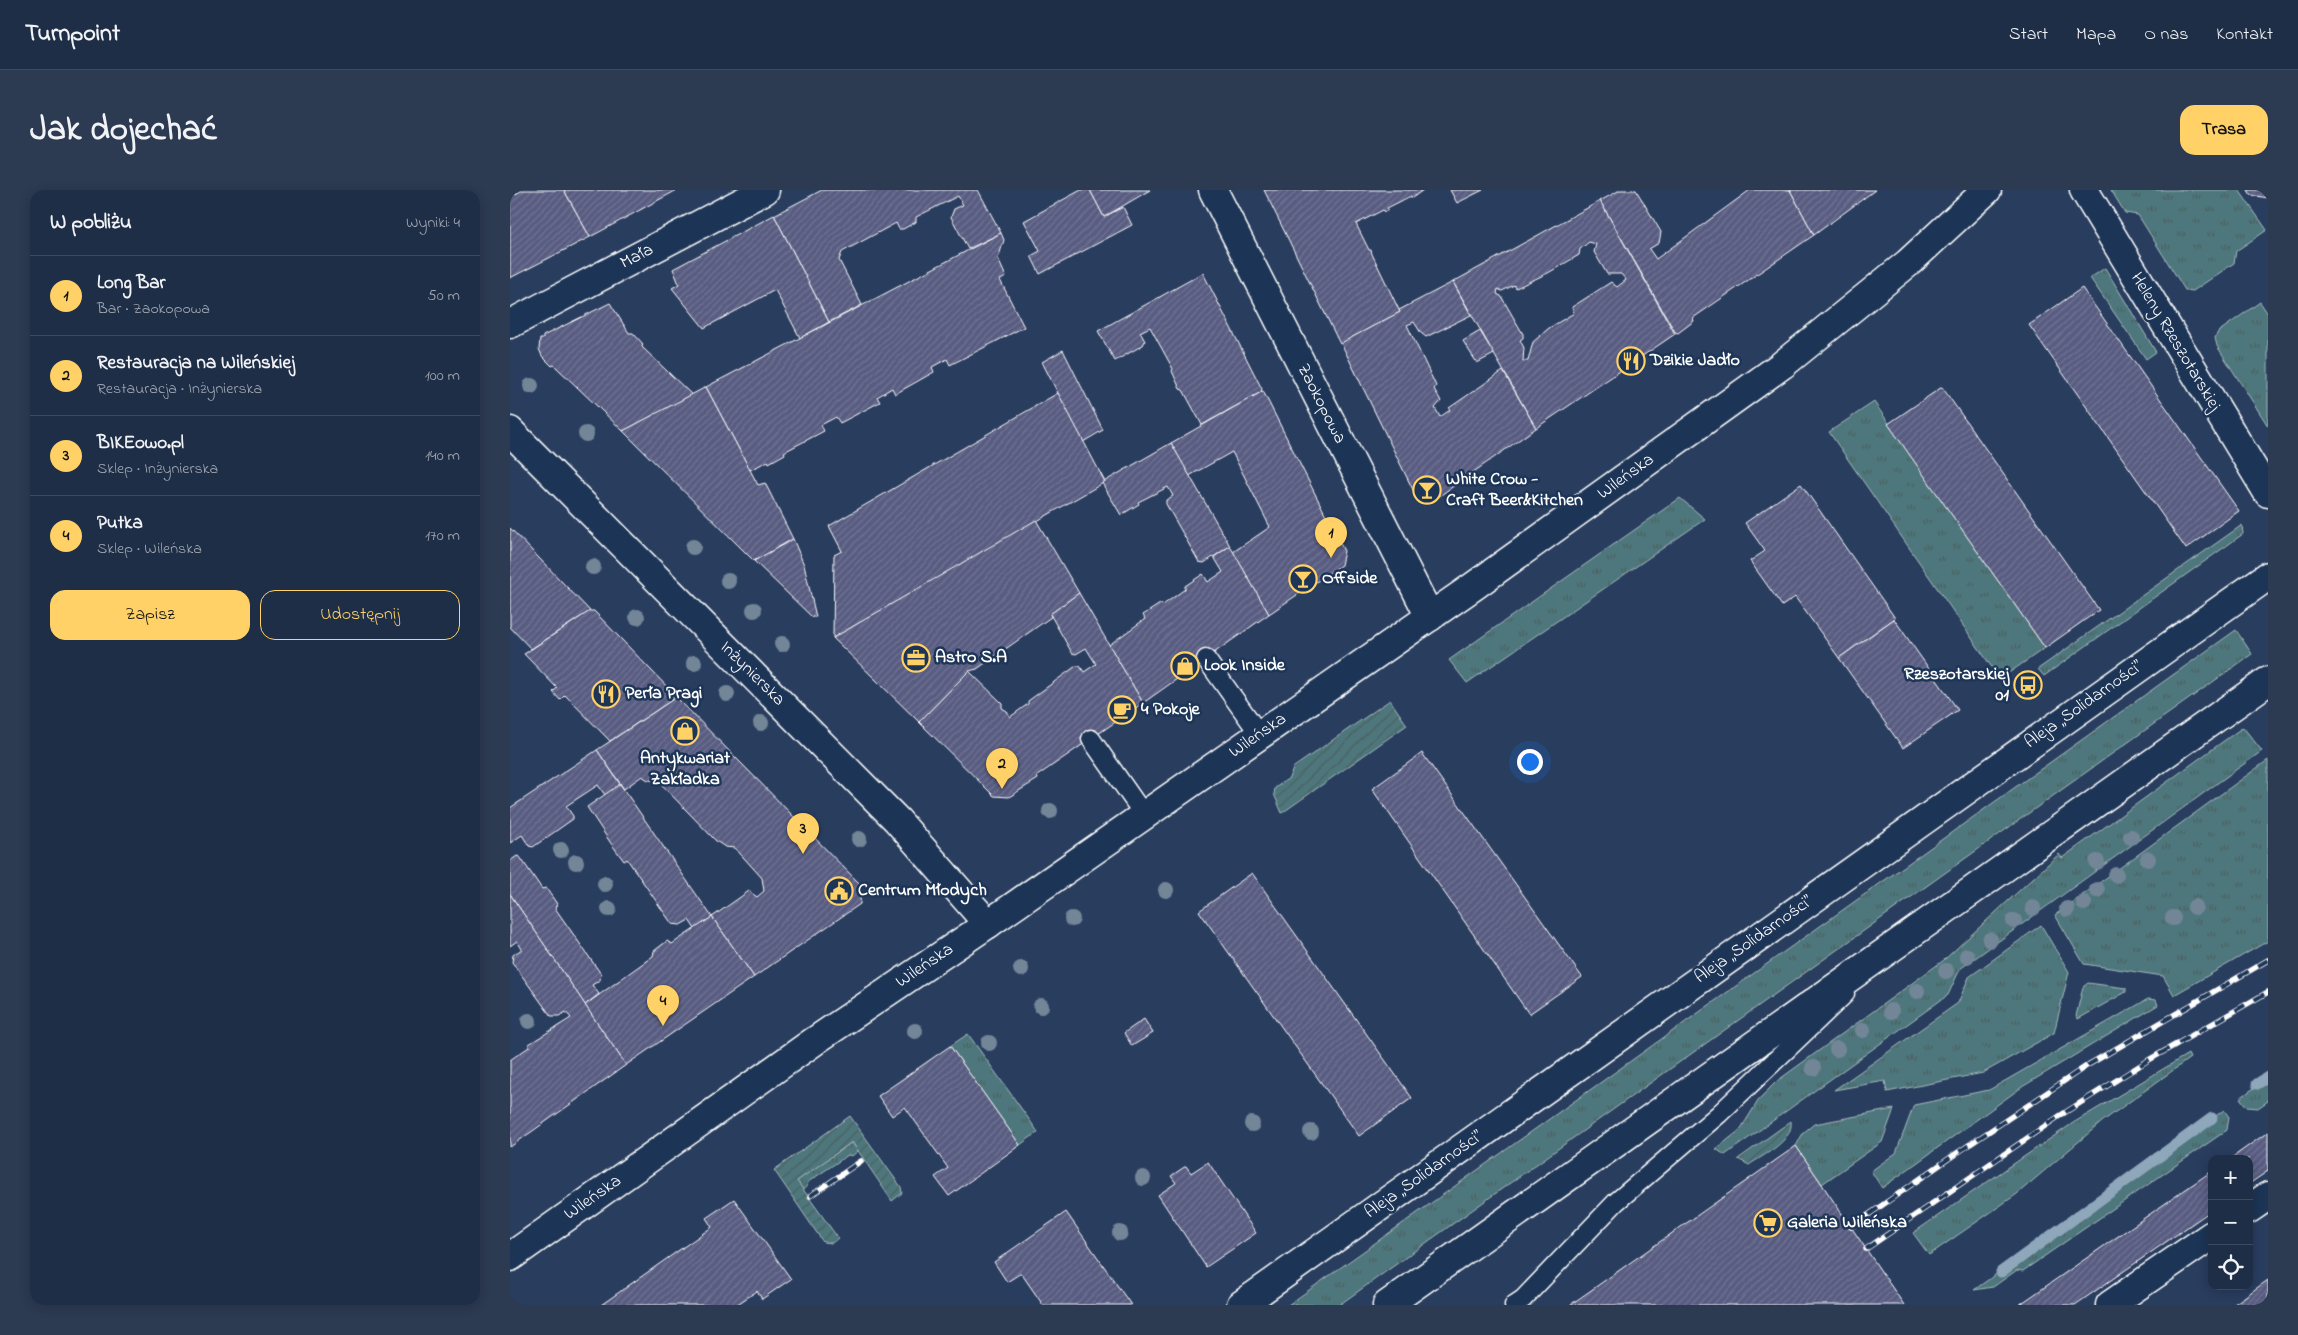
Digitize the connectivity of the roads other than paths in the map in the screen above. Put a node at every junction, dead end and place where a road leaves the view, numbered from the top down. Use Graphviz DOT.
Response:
graph roads {
  1 [pos="765,190"];
  2 [pos="1213,190"];
  3 [pos="1987,190"];
  4 [pos="2084,190"];
  5 [pos="510,324"];
  6 [pos="510,431"];
  7 [pos="2268,493"];
  8 [pos="2268,576"];
  9 [pos="1430,617"];
  10 [pos="1206,659"];
  11 [pos="2268,681"];
  12 [pos="1260,735"];
  13 [pos="1091,739"];
  14 [pos="1144,815"];
  15 [pos="988,924"];
  16 [pos="1902,940"];
  17 [pos="2268,1196"];
  18 [pos="2253,1206"];
  19 [pos="2208,1238"];
  20 [pos="510,1257"];
  21 [pos="1241,1305"];
  22 [pos="1387,1305"];
  23 [pos="1514,1305"];
  24 [pos="2110,1305"];
  1 -- 5 [label="street, Mała"];
  2 -- 9 [label="street, Zaokopowa"];
  3 -- 9 [label="street, Wileńska"];
  4 -- 7 [label="street, Heleny Rzeszotarskiej"];
  6 -- 15 [label="street, Inżynierska"];
  8 -- 21 [label="street, Aleja „Solidarności”"];
  9 -- 12 [label="street, Wileńska"];
  10 -- 12 [label="lane"];
  11 -- 16 [label="street"];
  12 -- 14 [label="street, Wileńska"];
  13 -- 14 [label="lane"];
  14 -- 15 [label="street, Wileńska"];
  15 -- 20 [label="street, Wileńska"];
  16 -- 22 [label="street"];
  16 -- 23 [label="lane"];
  17 -- 18 [label="street"];
  19 -- 24 [label="street"];
}
